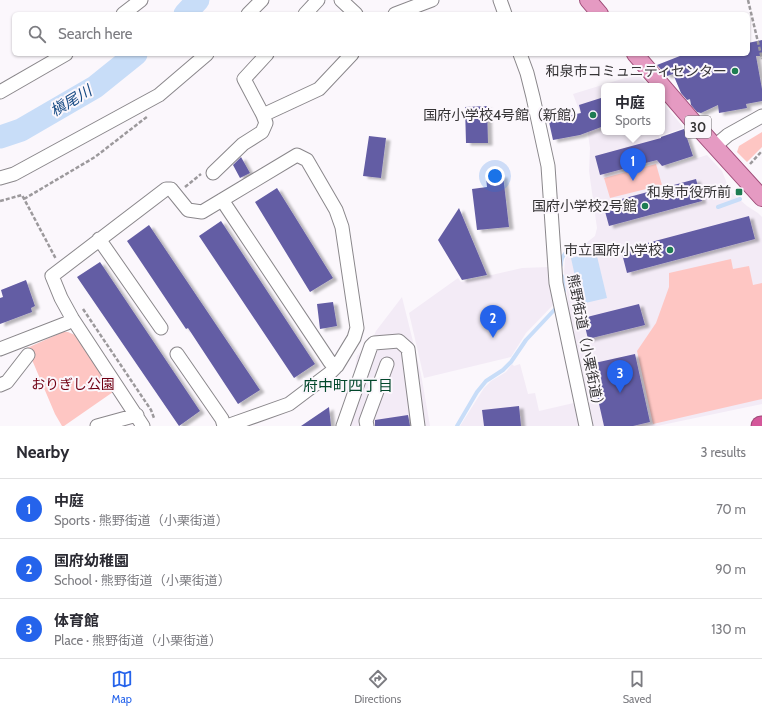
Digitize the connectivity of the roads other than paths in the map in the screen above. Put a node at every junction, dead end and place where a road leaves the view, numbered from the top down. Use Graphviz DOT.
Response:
graph roads {
  1 [pos="262,0"];
  2 [pos="318,0"];
  3 [pos="341,0"];
  4 [pos="432,0"];
  5 [pos="500,0"];
  6 [pos="588,0"];
  7 [pos="250,12"];
  8 [pos="307,12"];
  9 [pos="354,12"];
  10 [pos="400,12"];
  11 [pos="504,12"];
  12 [pos="598,12"];
  13 [pos="63,56"];
  14 [pos="205,56"];
  15 [pos="265,56"];
  16 [pos="350,56"];
  17 [pos="521,56"];
  18 [pos="637,56"];
  19 [pos="660,83"];
  20 [pos="665,88"];
  21 [pos="0,92"];
  22 [pos="263,115"];
  23 [pos="762,116"];
  24 [pos="715,146"];
  25 [pos="221,170"];
  26 [pos="0,178"];
  27 [pos="762,198"];
  28 [pos="222,200"];
  29 [pos="99,239"];
  30 [pos="72,318"];
  31 [pos="159,319"];
  32 [pos="0,349"];
  33 [pos="177,354"];
  34 [pos="28,355"];
  35 [pos="387,364"];
  36 [pos="337,366"];
  37 [pos="0,385"];
  38 [pos="145,420"];
  39 [pos="98,426"];
  40 [pos="224,426"];
  41 [pos="227,426"];
  42 [pos="344,426"];
  43 [pos="367,426"];
  44 [pos="418,426"];
  45 [pos="586,426"];
  1 -- 7 [label="street"];
  2 -- 8 [label="street"];
  3 -- 9 [label="street"];
  4 -- 10 [label="street"];
  5 -- 11 [label="street"];
  6 -- 12 [label="main road"];
  13 -- 21 [label="street"];
  14 -- 26 [label="street"];
  15 -- 22 [label="street"];
  16 -- 22 [label="street"];
  17 -- 45 [label="street, 熊野街道（小栗街道）"];
  18 -- 19 [label="main road, 30"];
  20 -- 24 [label="main road, 30"];
  22 -- 25 [label="street"];
  23 -- 24 [label="street"];
  24 -- 27 [label="main road, 30"];
  28 -- 29 [label="street"];
  28 -- 36 [label="street"];
  28 -- 36 [label="street"];
  29 -- 30 [label="street"];
  29 -- 31 [label="street"];
  30 -- 32 [label="street"];
  30 -- 38 [label="street"];
  33 -- 40 [label="street"];
  34 -- 37 [label="street"];
  35 -- 43 [label="street"];
  36 -- 41 [label="street"];
  38 -- 39 [label="street"];
  42 -- 44 [label="street"];
}
